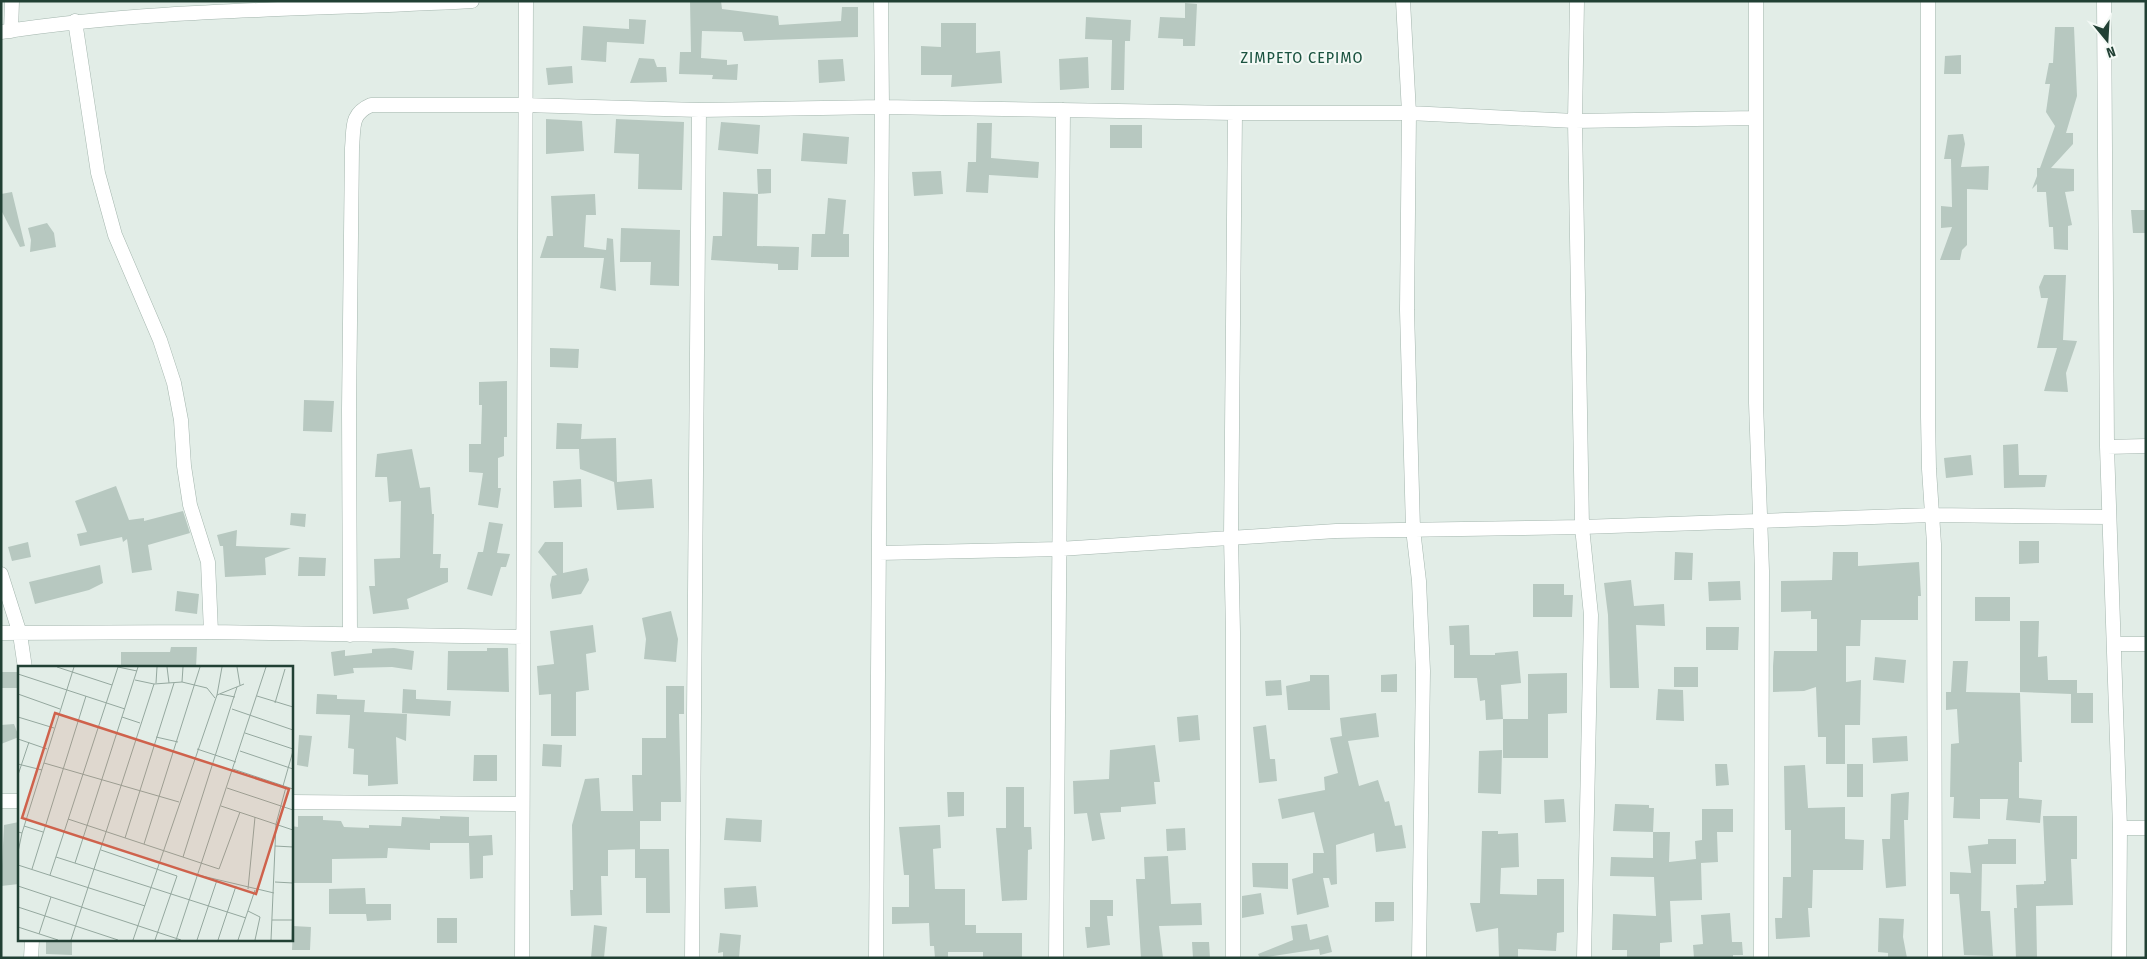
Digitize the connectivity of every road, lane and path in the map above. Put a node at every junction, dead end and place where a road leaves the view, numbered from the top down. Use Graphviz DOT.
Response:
graph roads {
  1 [pos="12,1"];
  2 [pos="472,1"];
  3 [pos="526,1"];
  4 [pos="881,1"];
  5 [pos="1403,1"];
  6 [pos="1577,1"];
  7 [pos="1756,1"];
  8 [pos="1928,1"];
  9 [pos="2104,1"];
  10 [pos="354,5"];
  11 [pos="181,7"];
  12 [pos="75,21"];
  13 [pos="6,32"];
  14 [pos="524,105"];
  15 [pos="882,107"];
  16 [pos="699,110"];
  17 [pos="1063,110"];
  18 [pos="1235,113"];
  19 [pos="1409,113"];
  20 [pos="1756,118"];
  21 [pos="1575,121"];
  22 [pos="2146,446"];
  23 [pos="2107,447"];
  24 [pos="1932,515"];
  25 [pos="2108,517"];
  26 [pos="1759,520"];
  27 [pos="1582,527"];
  28 [pos="1413,529"];
  29 [pos="1231,537"];
  30 [pos="1060,549"];
  31 [pos="879,553"];
  32 [pos="1,574"];
  33 [pos="211,632"];
  34 [pos="1,633"];
  35 [pos="20,634"];
  36 [pos="350,635"];
  37 [pos="523,637"];
  38 [pos="2114,644"];
  39 [pos="2146,644"];
  40 [pos="25,666"];
  41 [pos="1,801"];
  42 [pos="18,801"];
  43 [pos="292,802"];
  44 [pos="521,804"];
  45 [pos="2120,828"];
  46 [pos="2146,828"];
  47 [pos="32,942"];
  48 [pos="31,958"];
  49 [pos="522,958"];
  50 [pos="692,958"];
  51 [pos="876,958"];
  52 [pos="1056,958"];
  53 [pos="1233,958"];
  54 [pos="1419,958"];
  55 [pos="1584,958"];
  56 [pos="1761,958"];
  57 [pos="1936,958"];
  58 [pos="2119,958"];
  1 -- 13 [label="street"];
  2 -- 10 [label="street"];
  3 -- 14 [label="street"];
  4 -- 15 [label="street"];
  5 -- 19 [label="street"];
  6 -- 21 [label="street"];
  7 -- 20 [label="street"];
  8 -- 24 [label="street"];
  9 -- 23 [label="street"];
  10 -- 11 [label="street"];
  11 -- 12 [label="street"];
  12 -- 13 [label="street"];
  12 -- 33 [label="street"];
  14 -- 16 [label="street"];
  14 -- 36 [label="street"];
  14 -- 37 [label="street"];
  15 -- 16 [label="street"];
  15 -- 17 [label="street"];
  15 -- 31 [label="street"];
  16 -- 50 [label="street"];
  17 -- 18 [label="street"];
  17 -- 30 [label="street"];
  18 -- 19 [label="street"];
  18 -- 29 [label="street"];
  19 -- 21 [label="street"];
  19 -- 28 [label="street"];
  20 -- 21 [label="street"];
  20 -- 26 [label="street"];
  21 -- 27 [label="street"];
  22 -- 23 [label="street"];
  23 -- 25 [label="street"];
  24 -- 25 [label="street"];
  24 -- 26 [label="street"];
  24 -- 57 [label="street"];
  25 -- 38 [label="street"];
  26 -- 27 [label="street"];
  26 -- 56 [label="street"];
  27 -- 28 [label="street"];
  27 -- 55 [label="street"];
  28 -- 29 [label="street"];
  28 -- 54 [label="street"];
  29 -- 30 [label="street"];
  29 -- 53 [label="street"];
  30 -- 31 [label="street"];
  30 -- 52 [label="street"];
  31 -- 51 [label="street"];
  32 -- 35 [label="street"];
  33 -- 35 [label="street"];
  33 -- 36 [label="street"];
  34 -- 35 [label="street"];
  35 -- 40 [label="street"];
  36 -- 37 [label="street"];
  37 -- 44 [label="street"];
  38 -- 39 [label="street"];
  38 -- 45 [label="street"];
  41 -- 42 [label="street"];
  43 -- 44 [label="street"];
  44 -- 49 [label="street"];
  45 -- 46 [label="street"];
  45 -- 58 [label="street"];
  47 -- 48 [label="street"];
}
